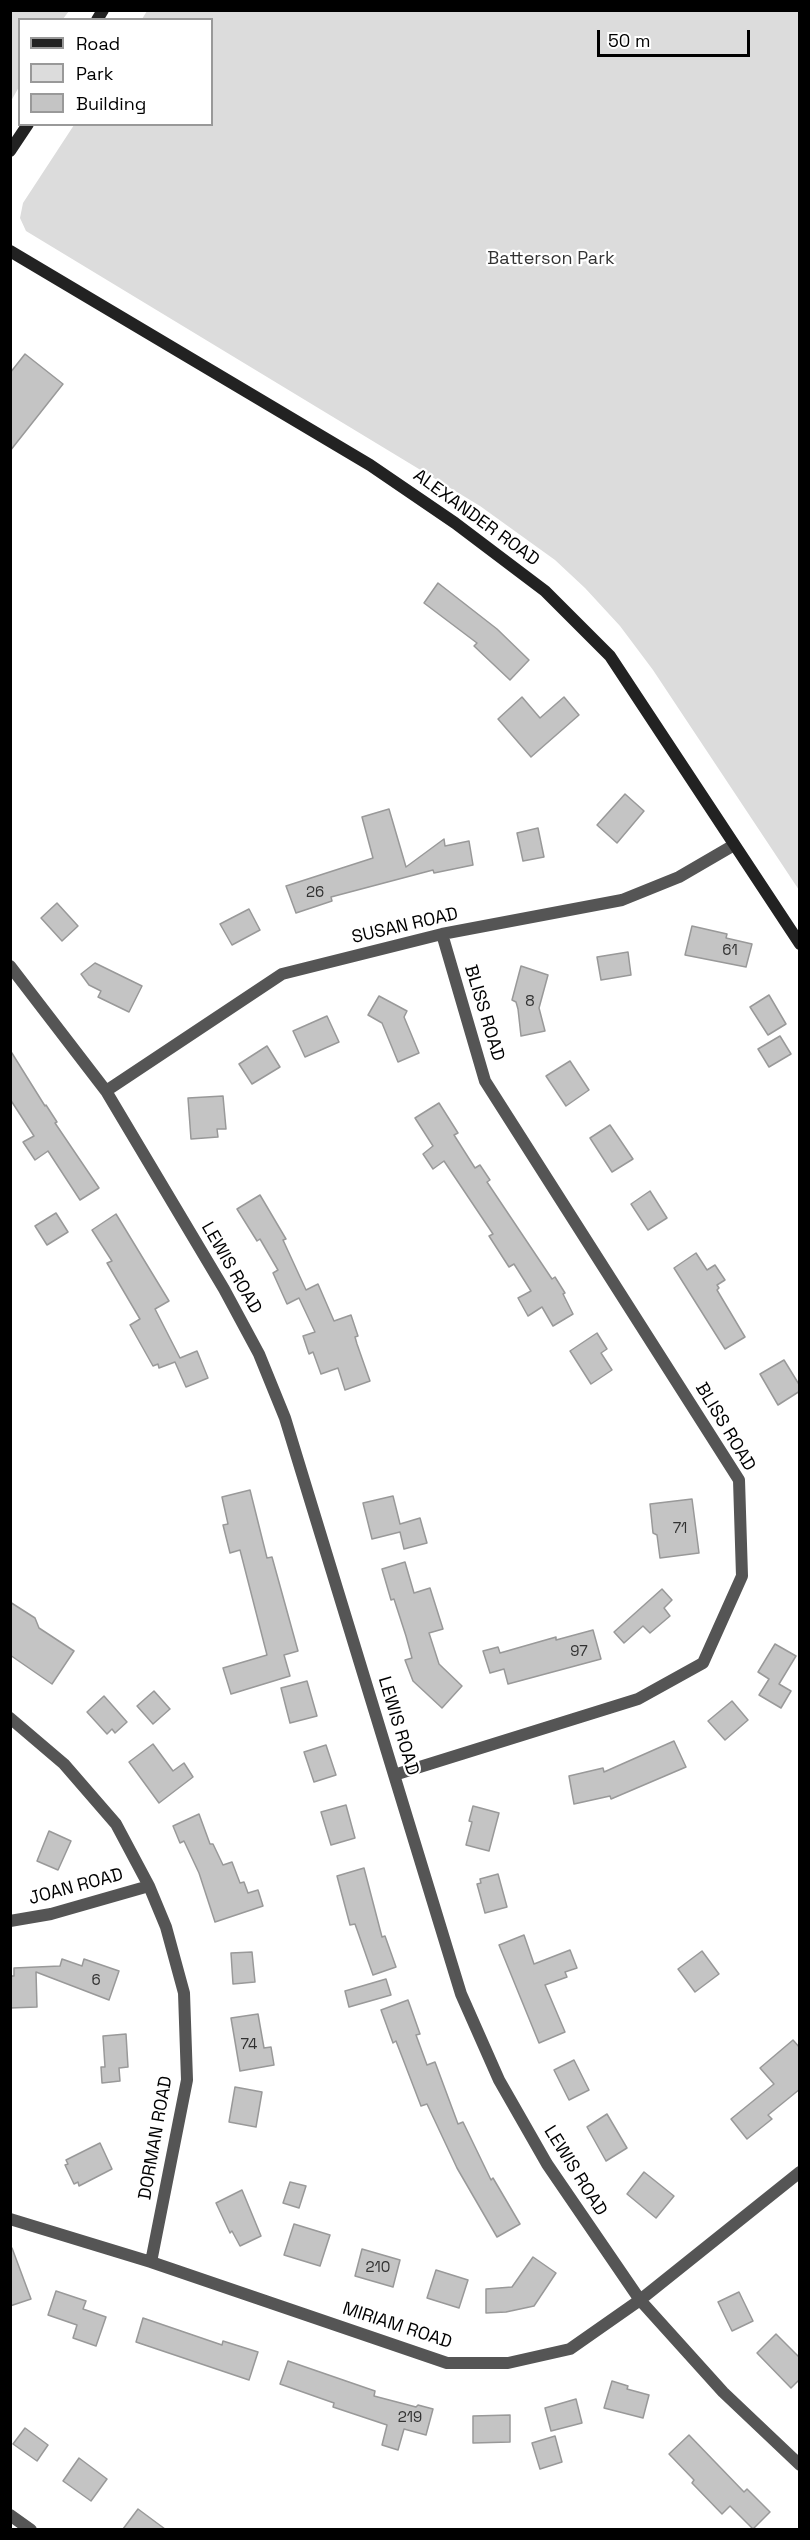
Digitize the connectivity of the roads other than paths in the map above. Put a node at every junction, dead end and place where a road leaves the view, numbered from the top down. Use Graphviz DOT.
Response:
graph roads {
  1 [pos="27,126"];
  2 [pos="10,151"];
  3 [pos="10,251"];
  4 [pos="734,845"];
  5 [pos="442,934"];
  6 [pos="800,944"];
  7 [pos="10,966"];
  8 [pos="106,1091"];
  9 [pos="10,1718"];
  10 [pos="394,1775"];
  11 [pos="149,1886"];
  12 [pos="10,1921"];
  13 [pos="800,2172"];
  14 [pos="10,2219"];
  15 [pos="151,2262"];
  16 [pos="640,2300"];
  17 [pos="800,2465"];
  18 [pos="10,2515"];
  19 [pos="31,2529"];
  1 -- 2 [label="street"];
  3 -- 4 [label="street, ALEXANDER ROAD"];
  4 -- 5 [label="street, SUSAN ROAD"];
  4 -- 6 [label="street, ALEXANDER ROAD"];
  5 -- 8 [label="street, SUSAN ROAD"];
  5 -- 10 [label="street, BLISS ROAD"];
  7 -- 8 [label="street, LEWIS ROAD"];
  8 -- 10 [label="street, LEWIS ROAD"];
  9 -- 11 [label="street, DORMAN ROAD"];
  10 -- 16 [label="street, LEWIS ROAD"];
  11 -- 12 [label="street, JOAN ROAD"];
  11 -- 15 [label="street, DORMAN ROAD"];
  13 -- 16 [label="street, MIRIAM ROAD"];
  14 -- 15 [label="street, MIRIAM ROAD"];
  15 -- 16 [label="street, MIRIAM ROAD"];
  16 -- 17 [label="street, LEWIS ROAD"];
  18 -- 19 [label="street"];
}
